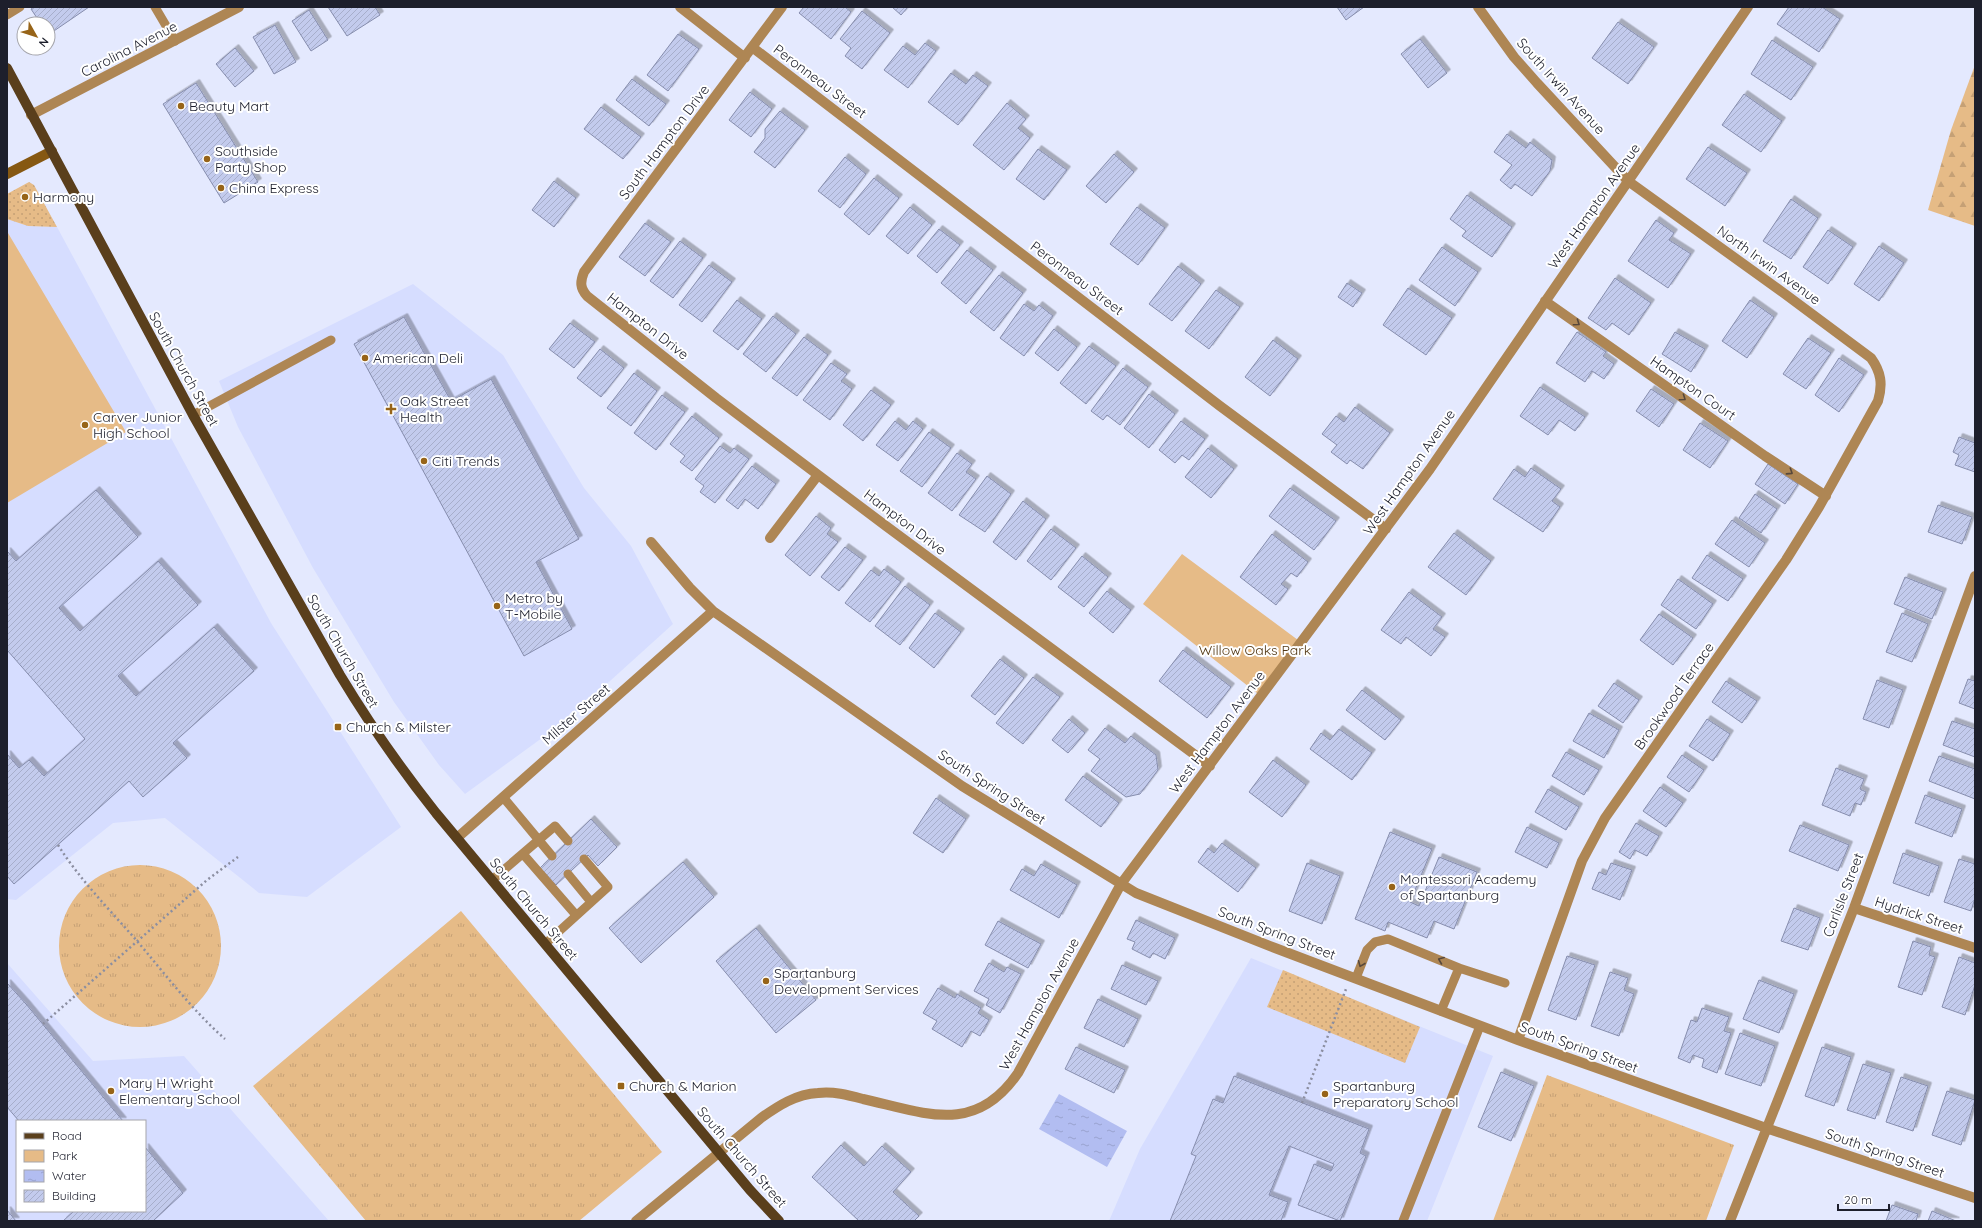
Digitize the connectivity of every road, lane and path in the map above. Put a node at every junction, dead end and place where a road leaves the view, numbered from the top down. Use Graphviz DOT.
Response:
graph roads {
  1 [pos="20,7"];
  2 [pos="155,7"];
  3 [pos="239,7"];
  4 [pos="680,7"];
  5 [pos="782,7"];
  6 [pos="1478,7"];
  7 [pos="1748,7"];
  8 [pos="7,15"];
  9 [pos="175,41"];
  10 [pos="752,47"];
  11 [pos="745,58"];
  12 [pos="7,68"];
  13 [pos="32,115"];
  14 [pos="52,151"];
  15 [pos="7,174"];
  16 [pos="1628,181"];
  17 [pos="587,296"];
  18 [pos="1545,301"];
  19 [pos="331,340"];
  20 [pos="1881,381"];
  21 [pos="193,415"];
  22 [pos="818,475"];
  23 [pos="1826,496"];
  24 [pos="1386,529"];
  25 [pos="770,538"];
  26 [pos="651,542"];
  27 [pos="1975,576"];
  28 [pos="713,611"];
  29 [pos="1210,766"];
  30 [pos="503,797"];
  31 [pos="457,838"];
  32 [pos="539,840"];
  33 [pos="568,841"];
  34 [pos="58,845"];
  35 [pos="523,854"];
  36 [pos="552,856"];
  37 [pos="238,857"];
  38 [pos="584,859"];
  39 [pos="568,874"];
  40 [pos="492,880"];
  41 [pos="1121,884"];
  42 [pos="592,902"];
  43 [pos="1854,908"];
  44 [pos="576,915"];
  45 [pos="137,941"];
  46 [pos="545,944"];
  47 [pos="1975,948"];
  48 [pos="1459,968"];
  49 [pos="1356,978"];
  50 [pos="1505,984"];
  51 [pos="1346,988"];
  52 [pos="1441,1011"];
  53 [pos="43,1024"];
  54 [pos="1480,1026"];
  55 [pos="225,1039"];
  56 [pos="1518,1040"];
  57 [pos="1302,1102"];
  58 [pos="1766,1128"];
  59 [pos="720,1154"];
  60 [pos="1975,1198"];
  61 [pos="636,1221"];
  62 [pos="779,1221"];
  63 [pos="1403,1221"];
  64 [pos="1730,1221"];
  1 -- 8 [label="lane"];
  2 -- 9 [label="lane"];
  3 -- 9 [label="street, Carolina Avenue"];
  4 -- 11 [label="street"];
  5 -- 10 [label="street, South Hampton Drive"];
  6 -- 16 [label="street, South Irwin Avenue"];
  7 -- 16 [label="street, West Hampton Avenue"];
  9 -- 13 [label="street, Carolina Avenue"];
  10 -- 11 [label="street, South Hampton Drive"];
  10 -- 24 [label="street, Peronneau Street"];
  11 -- 17 [label="street, South Hampton Drive"];
  12 -- 13 [label="main road, South Church Street"];
  13 -- 14 [label="main road, South Church Street"];
  14 -- 15 [label="street"];
  14 -- 21 [label="main road, South Church Street"];
  16 -- 18 [label="street, West Hampton Avenue"];
  16 -- 20 [label="street, North Irwin Avenue"];
  17 -- 22 [label="street, Hampton Drive"];
  18 -- 23 [label="street, Hampton Court, one-way"];
  18 -- 24 [label="street, West Hampton Avenue"];
  19 -- 21 [label="lane"];
  20 -- 23 [label="street, Brookwood Terrace"];
  21 -- 31 [label="main road, South Church Street"];
  22 -- 25 [label="street"];
  22 -- 29 [label="street, Hampton Drive"];
  23 -- 56 [label="street, Brookwood Terrace"];
  24 -- 29 [label="street, West Hampton Avenue"];
  26 -- 28 [label="street, South Spring Street"];
  27 -- 43 [label="street, Carlisle Street"];
  28 -- 30 [label="street, Milster Street"];
  28 -- 41 [label="street, South Spring Street"];
  29 -- 41 [label="street, West Hampton Avenue"];
  30 -- 31 [label="street, Milster Street"];
  30 -- 32 [label="lane"];
  31 -- 40 [label="main road, South Church Street"];
  32 -- 33 [label="lane"];
  32 -- 35 [label="lane"];
  32 -- 36 [label="lane"];
  34 -- 45 [label="path"];
  35 -- 40 [label="lane"];
  35 -- 44 [label="lane"];
  37 -- 45 [label="path"];
  38 -- 42 [label="lane"];
  39 -- 42 [label="lane"];
  40 -- 46 [label="main road, South Church Street"];
  41 -- 49 [label="street, South Spring Street"];
  41 -- 59 [label="street, West Hampton Avenue"];
  42 -- 44 [label="lane"];
  43 -- 47 [label="street, Hydrick Street"];
  43 -- 58 [label="street, Carlisle Street"];
  44 -- 46 [label="lane"];
  45 -- 53 [label="path"];
  45 -- 55 [label="path"];
  46 -- 59 [label="main road, South Church Street"];
  48 -- 49 [label="lane, one-way"];
  48 -- 50 [label="lane"];
  48 -- 52 [label="lane"];
  49 -- 52 [label="street, South Spring Street"];
  51 -- 57 [label="path"];
  52 -- 54 [label="street, South Spring Street"];
  54 -- 56 [label="street, South Spring Street"];
  54 -- 63 [label="lane"];
  56 -- 58 [label="street, South Spring Street"];
  58 -- 60 [label="street, South Spring Street"];
  58 -- 64 [label="street, Carlisle Street"];
  59 -- 61 [label="street, West Hampton Avenue"];
  59 -- 62 [label="main road, South Church Street"];
}
